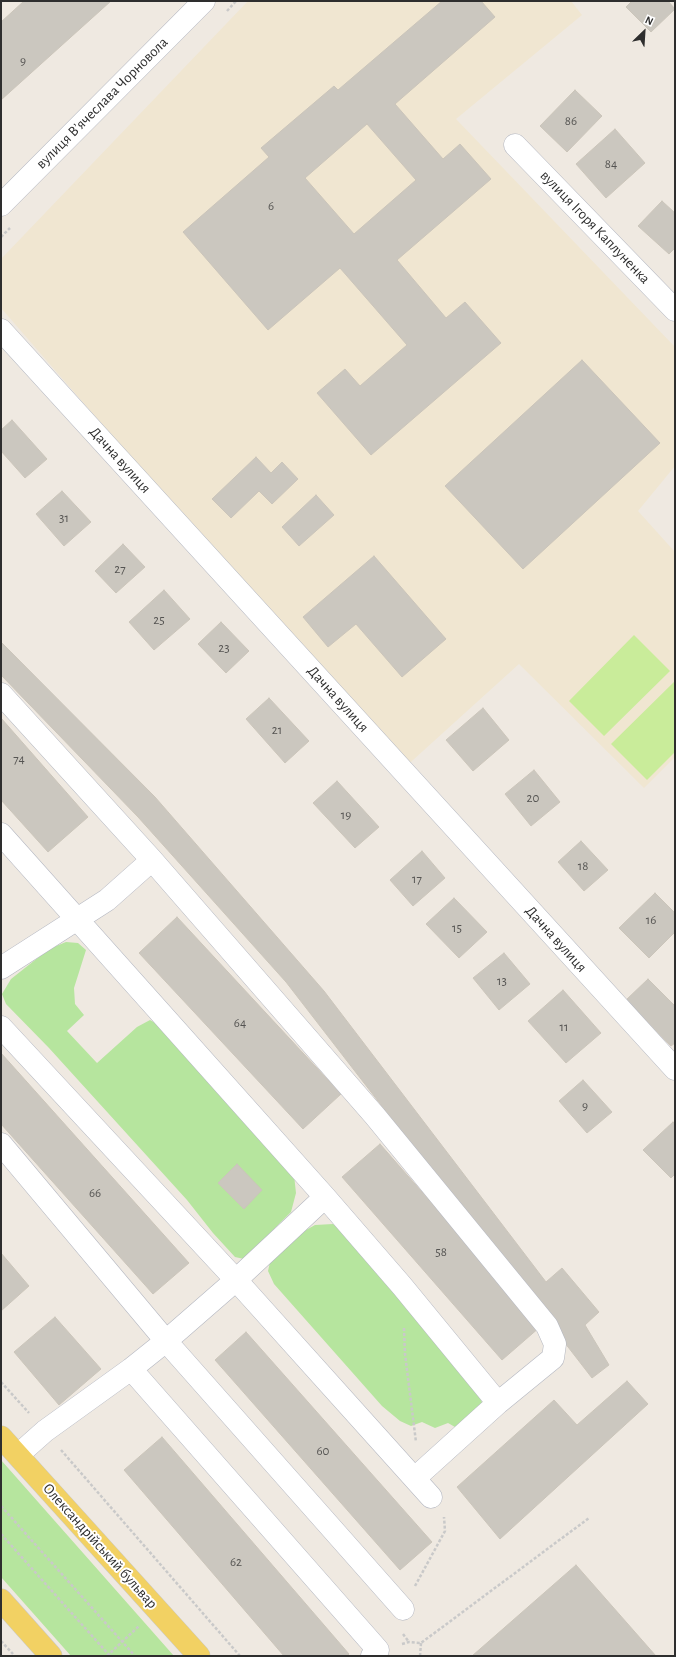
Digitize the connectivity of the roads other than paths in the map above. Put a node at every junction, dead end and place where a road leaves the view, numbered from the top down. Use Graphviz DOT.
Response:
graph roads {
  1 [pos="204,1"];
  2 [pos="515,145"];
  3 [pos="1,205"];
  4 [pos="675,310"];
  5 [pos="1,330"];
  6 [pos="1,694"];
  7 [pos="1,834"];
  8 [pos="152,860"];
  9 [pos="76,919"];
  10 [pos="1,968"];
  11 [pos="1,1027"];
  12 [pos="675,1069"];
  13 [pos="1,1144"];
  14 [pos="325,1197"];
  15 [pos="236,1280"];
  16 [pos="166,1341"];
  17 [pos="131,1369"];
  18 [pos="498,1403"];
  19 [pos="1,1437"];
  20 [pos="18,1456"];
  21 [pos="415,1478"];
  22 [pos="431,1497"];
  23 [pos="1,1600"];
  24 [pos="403,1609"];
  25 [pos="51,1656"];
  26 [pos="199,1656"];
  27 [pos="372,1656"];
  1 -- 3 [label="street, вулиця Вʼячеслава Чорновола"];
  2 -- 4 [label="street, вулиця Ігоря Каплуненка"];
  5 -- 12 [label="street, Дачна вулиця"];
  6 -- 8 [label="street"];
  7 -- 9 [label="street"];
  8 -- 9 [label="street"];
  8 -- 18 [label="street"];
  9 -- 10 [label="street"];
  9 -- 14 [label="street"];
  11 -- 15 [label="street"];
  13 -- 16 [label="street"];
  14 -- 15 [label="street"];
  14 -- 18 [label="street"];
  15 -- 16 [label="street"];
  15 -- 21 [label="street"];
  16 -- 17 [label="street"];
  16 -- 24 [label="street"];
  17 -- 20 [label="street"];
  17 -- 27 [label="street"];
  18 -- 21 [label="street"];
  19 -- 20 [label="main road, Олександрійський бульвар"];
  20 -- 26 [label="main road, Олександрійський бульвар"];
  21 -- 22 [label="street"];
  23 -- 25 [label="main road"];
}
